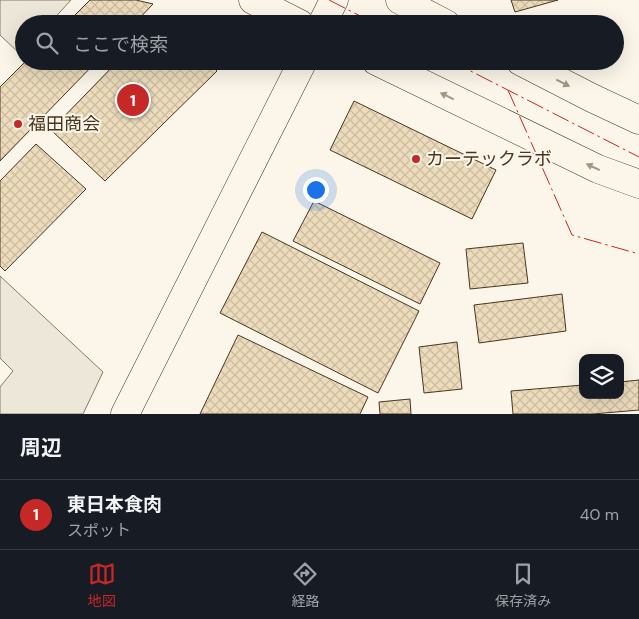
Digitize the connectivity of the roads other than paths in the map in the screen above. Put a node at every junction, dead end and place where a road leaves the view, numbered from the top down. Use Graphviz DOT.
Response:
graph roads {
  1 [pos="253,0"];
  2 [pos="334,0"];
  3 [pos="400,0"];
  4 [pos="282,15"];
  5 [pos="326,15"];
  6 [pos="429,15"];
  7 [pos="298,70"];
  8 [pos="394,70"];
  9 [pos="538,70"];
  10 [pos="639,120"];
  11 [pos="639,184"];
  12 [pos="125,414"];
  1 -- 4 [label="street"];
  2 -- 5 [label="street"];
  3 -- 6 [label="street"];
  7 -- 12 [label="street"];
  11 -- 8 [label="street, one-way"];
  9 -- 10 [label="street, one-way"];
}
